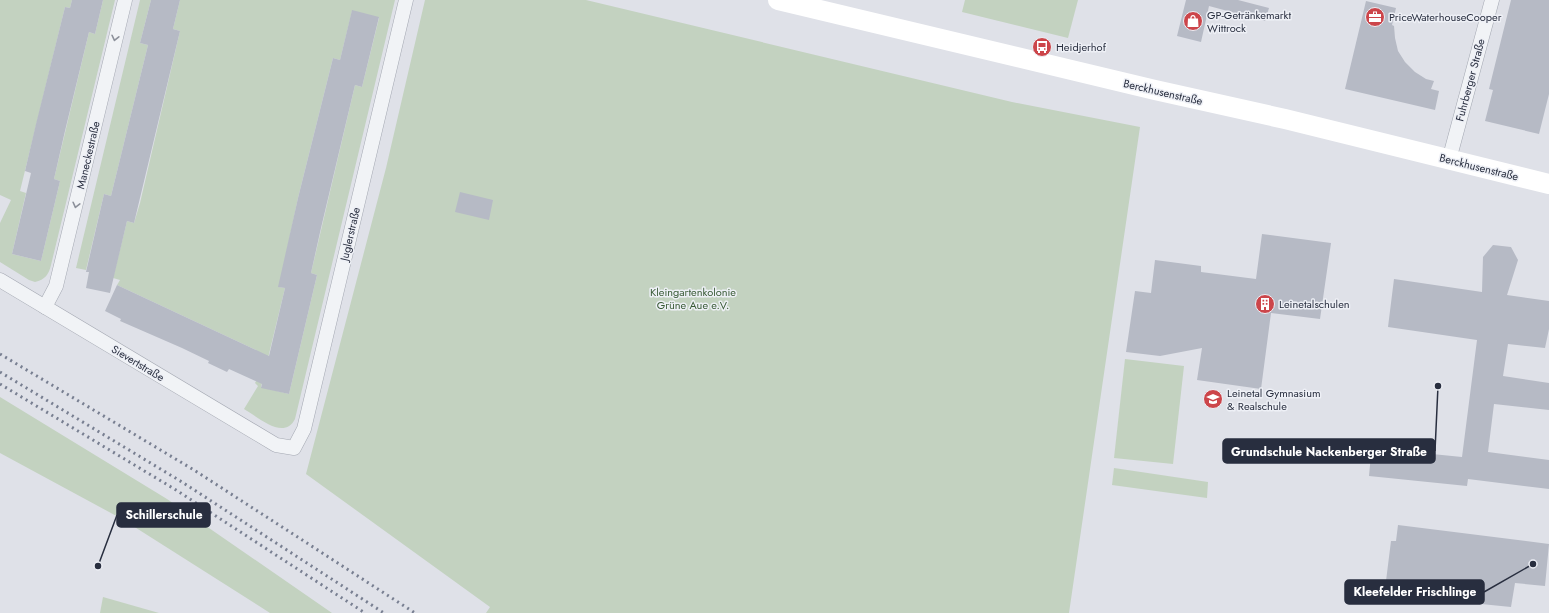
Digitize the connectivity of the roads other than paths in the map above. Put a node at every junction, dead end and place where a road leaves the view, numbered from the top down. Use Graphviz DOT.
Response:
graph roads {
  1 [pos="124,0"];
  2 [pos="406,0"];
  3 [pos="1492,0"];
  4 [pos="787,1"];
  5 [pos="1449,160"];
  6 [pos="1549,184"];
  7 [pos="0,280"];
  8 [pos="45,307"];
  9 [pos="276,445"];
  1 -- 8 [label="street, Maneckestraße, one-way"];
  2 -- 9 [label="street, Juglerstraße"];
  3 -- 5 [label="street, Fuhrberger Straße"];
  4 -- 5 [label="street, Berckhusenstraße"];
  5 -- 6 [label="street, Berckhusenstraße"];
  7 -- 8 [label="street, Sievertstraße"];
  8 -- 9 [label="street, Sievertstraße"];
}
